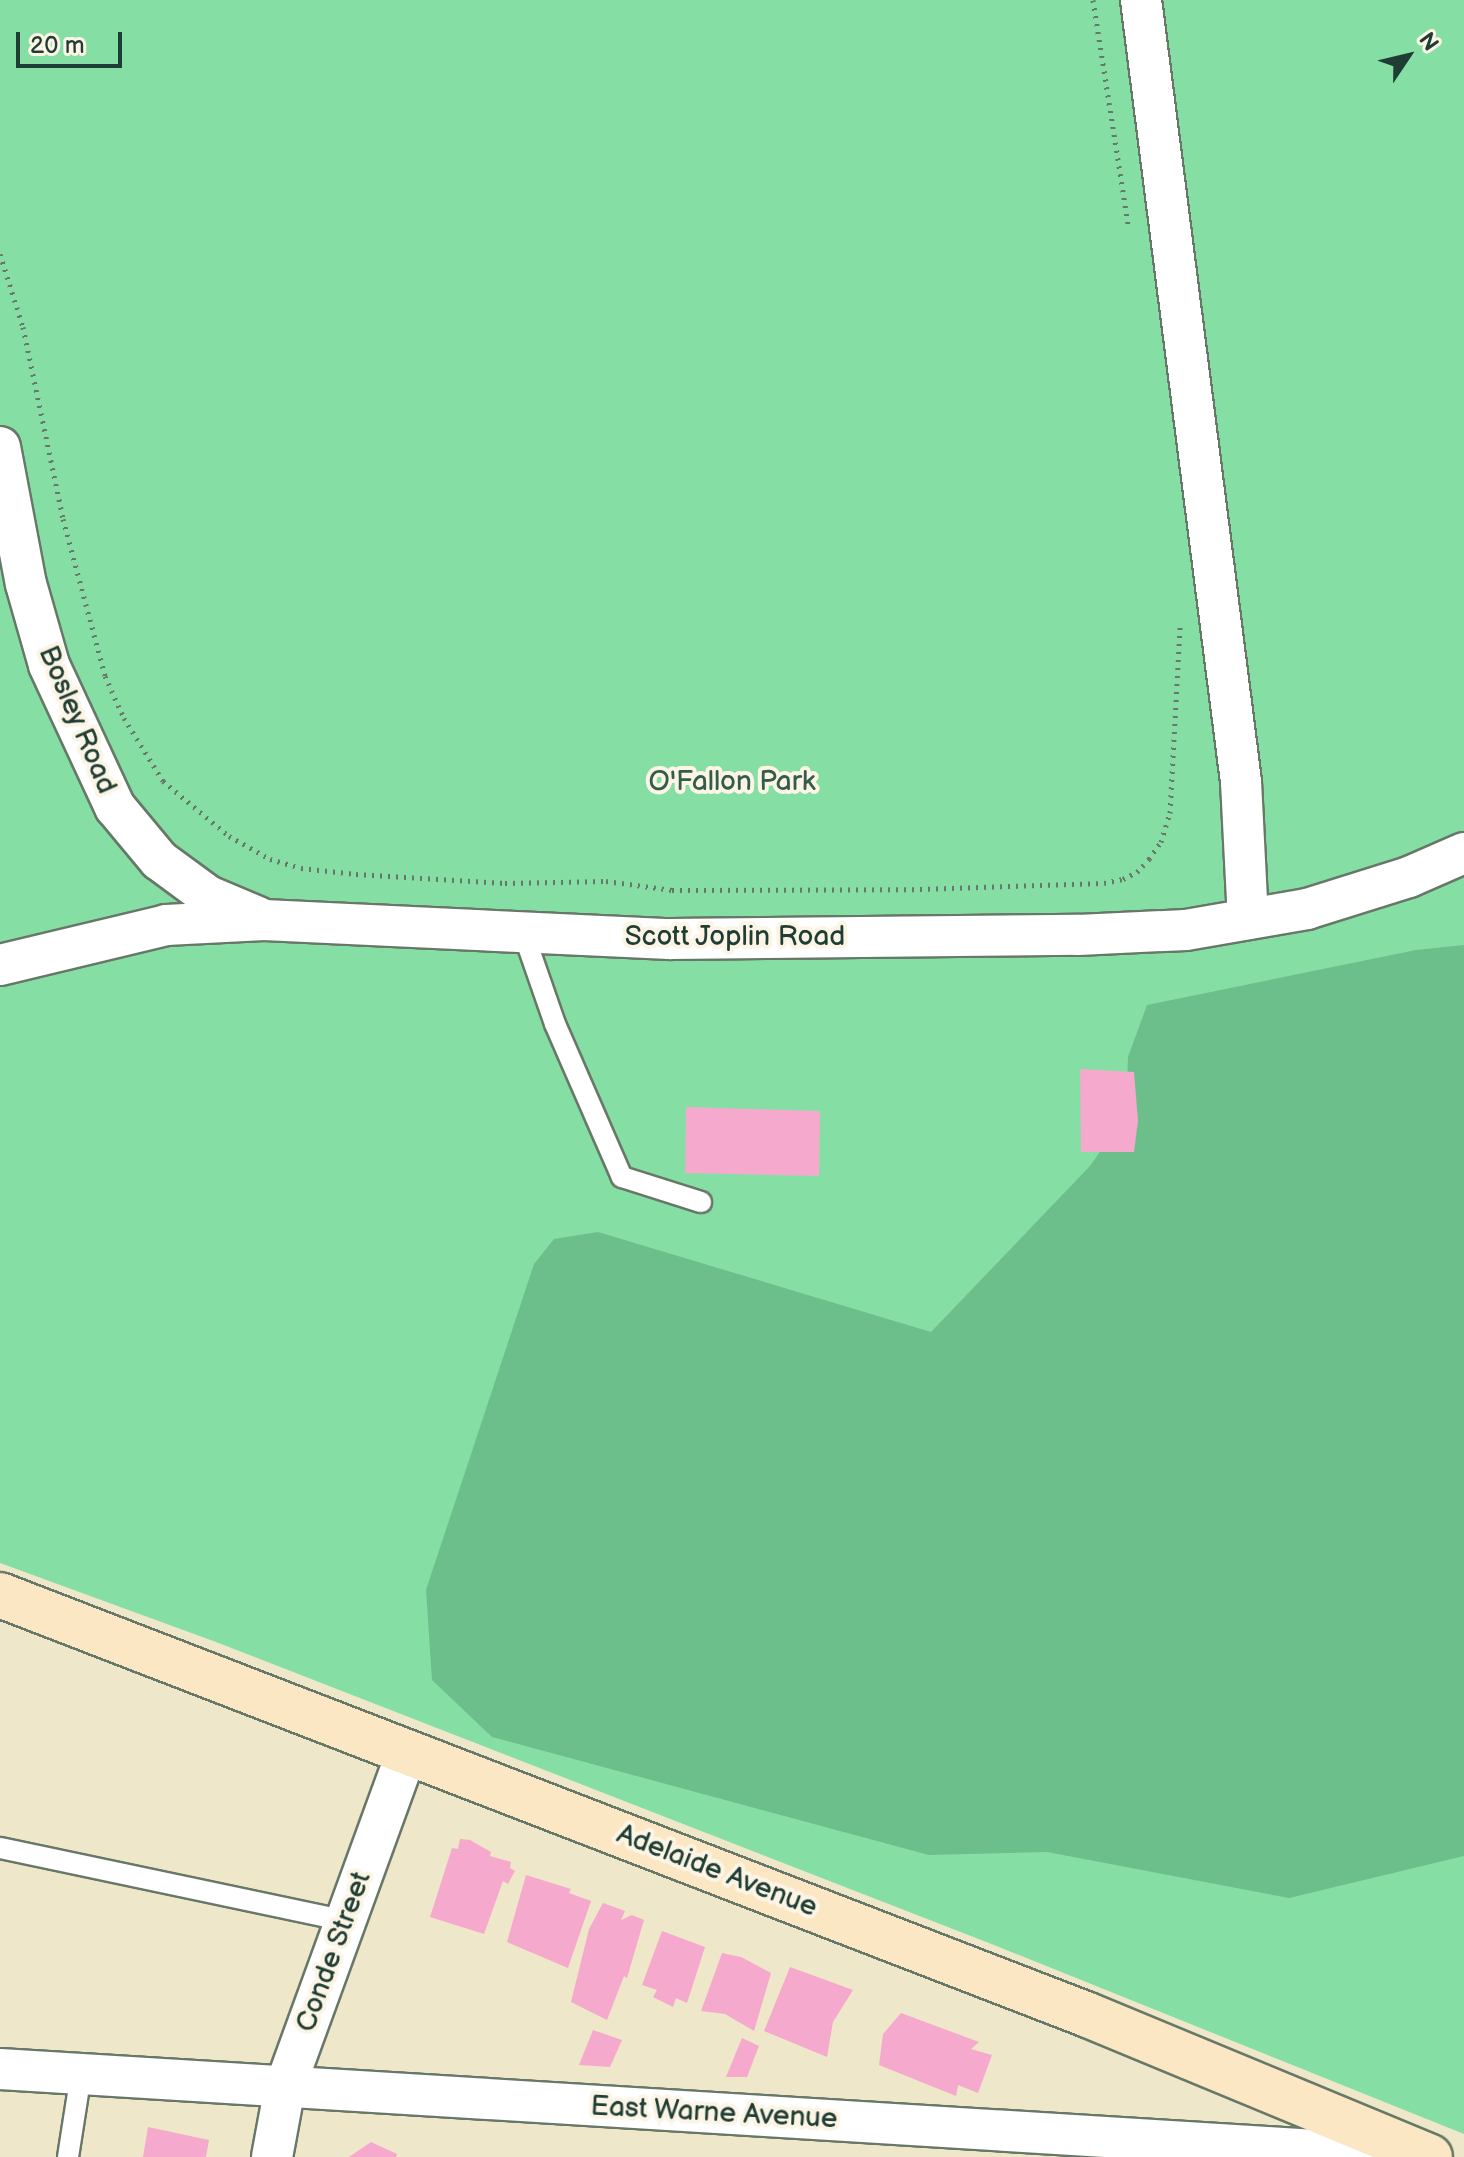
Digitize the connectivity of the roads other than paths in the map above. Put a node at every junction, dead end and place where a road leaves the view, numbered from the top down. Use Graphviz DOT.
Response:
graph roads {
  1 [pos="1141,0"];
  2 [pos="0,447"];
  3 [pos="1464,853"];
  4 [pos="1248,919"];
  5 [pos="264,920"];
  6 [pos="523,932"];
  7 [pos="0,965"];
  8 [pos="701,1202"];
  9 [pos="0,1595"];
  10 [pos="407,1751"];
  11 [pos="0,1848"];
  12 [pos="345,1921"];
  13 [pos="0,2069"];
  14 [pos="81,2074"];
  15 [pos="285,2087"];
  16 [pos="1261,2087"];
  17 [pos="1250,2151"];
  18 [pos="68,2157"];
  19 [pos="272,2157"];
  20 [pos="1429,2157"];
  1 -- 4 [label="street"];
  2 -- 5 [label="street, Bosley Road"];
  3 -- 4 [label="street, Scott Joplin Road"];
  4 -- 6 [label="street, Scott Joplin Road"];
  5 -- 6 [label="street, Scott Joplin Road"];
  5 -- 7 [label="street, Scott Joplin Road"];
  6 -- 8 [label="lane"];
  9 -- 10 [label="main road, Adelaide Avenue"];
  10 -- 12 [label="street, Conde Street"];
  10 -- 16 [label="main road, Adelaide Avenue"];
  11 -- 12 [label="lane"];
  12 -- 15 [label="street, Conde Street"];
  13 -- 14 [label="street, East Warne Avenue"];
  14 -- 15 [label="street, East Warne Avenue"];
  14 -- 18 [label="lane"];
  15 -- 17 [label="street, East Warne Avenue"];
  15 -- 19 [label="street, Conde Street"];
  16 -- 17 [label="street"];
  16 -- 20 [label="main road, Adelaide Avenue"];
  17 -- 20 [label="street, East Warne Avenue"];
}
